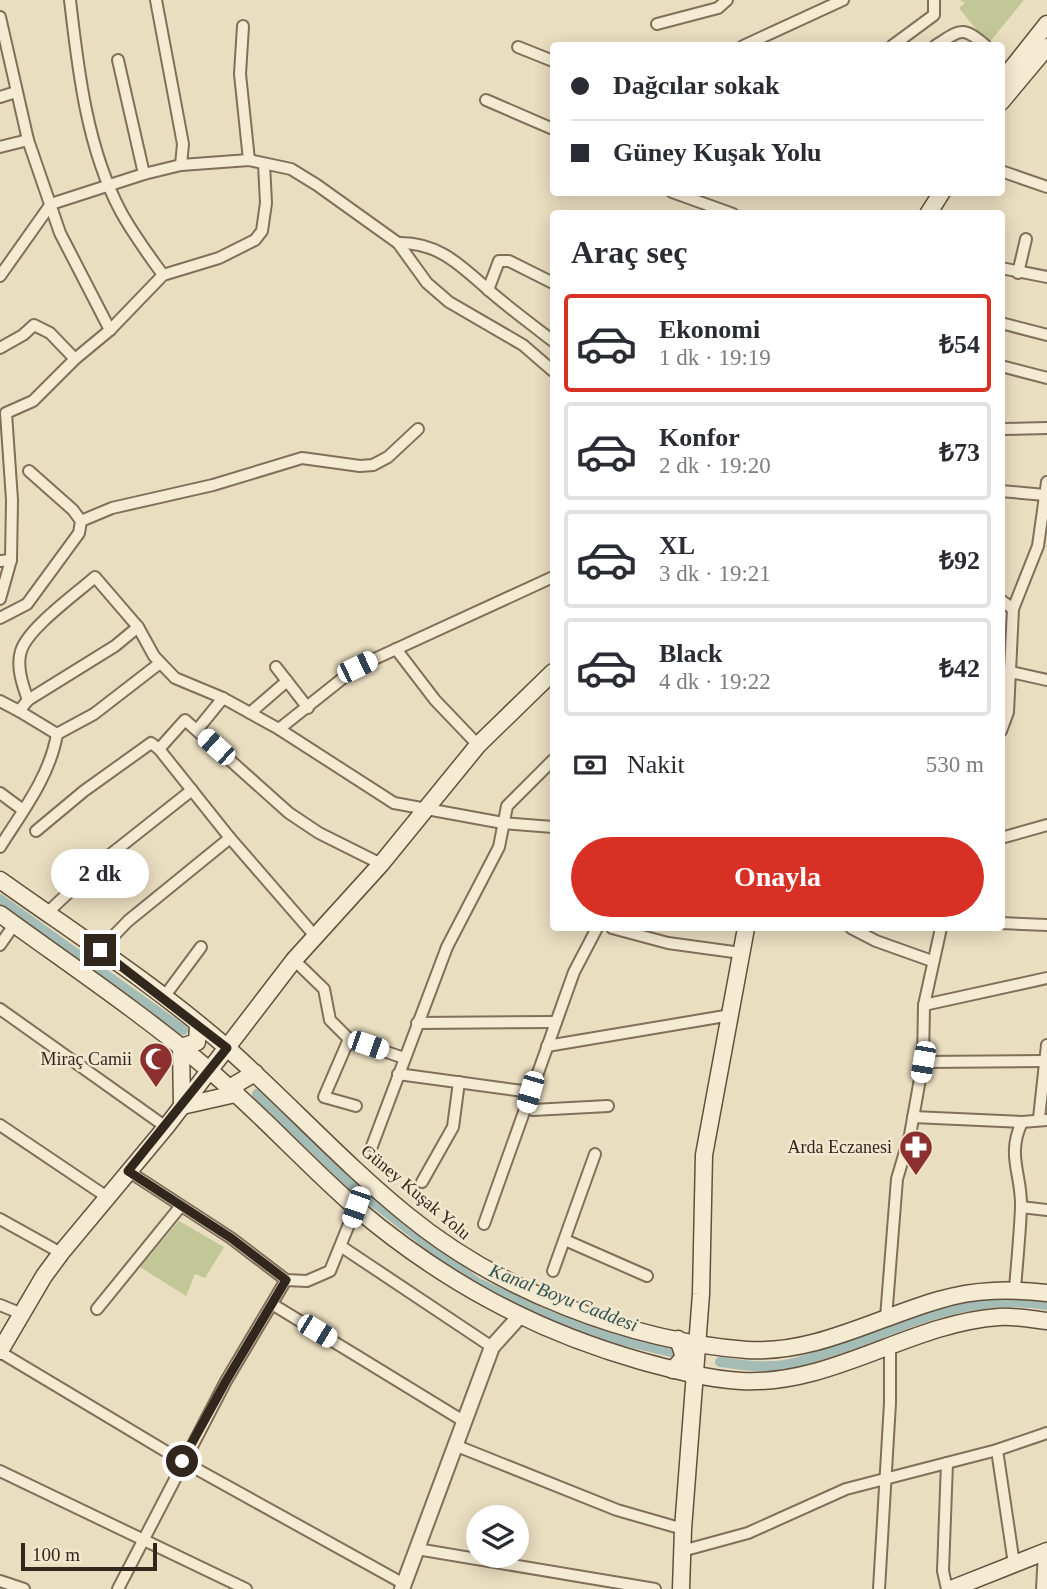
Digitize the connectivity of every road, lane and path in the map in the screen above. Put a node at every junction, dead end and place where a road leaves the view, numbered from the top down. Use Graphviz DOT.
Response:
graph roads {
  1 [pos="71,0"];
  2 [pos="156,0"];
  3 [pos="726,0"];
  4 [pos="843,0"];
  5 [pos="934,0"];
  6 [pos="0,17"];
  7 [pos="657,24"];
  8 [pos="1047,24"];
  9 [pos="243,26"];
  10 [pos="2,35"];
  11 [pos="752,42"];
  12 [pos="897,42"];
  13 [pos="942,42"];
  14 [pos="981,42"];
  15 [pos="518,47"];
  16 [pos="1047,47"];
  17 [pos="118,60"];
  18 [pos="550,60"];
  19 [pos="1008,73"];
  20 [pos="16,92"];
  21 [pos="0,97"];
  22 [pos="486,100"];
  23 [pos="550,128"];
  24 [pos="28,140"];
  25 [pos="0,148"];
  26 [pos="249,160"];
  27 [pos="264,163"];
  28 [pos="181,165"];
  29 [pos="1005,172"];
  30 [pos="144,174"];
  31 [pos="109,184"];
  32 [pos="1047,187"];
  33 [pos="683,196"];
  34 [pos="51,204"];
  35 [pos="722,210"];
  36 [pos="1026,239"];
  37 [pos="398,243"];
  38 [pos="1005,269"];
  39 [pos="1018,273"];
  40 [pos="163,275"];
  41 [pos="0,276"];
  42 [pos="1047,277"];
  43 [pos="550,282"];
  44 [pos="488,290"];
  45 [pos="1005,324"];
  46 [pos="110,330"];
  47 [pos="1047,335"];
  48 [pos="550,339"];
  49 [pos="0,348"];
  50 [pos="75,359"];
  51 [pos="1005,367"];
  52 [pos="550,368"];
  53 [pos="1047,378"];
  54 [pos="3,413"];
  55 [pos="1047,428"];
  56 [pos="418,429"];
  57 [pos="1005,429"];
  58 [pos="29,471"];
  59 [pos="1047,482"];
  60 [pos="1005,491"];
  61 [pos="1045,495"];
  62 [pos="6,501"];
  63 [pos="81,521"];
  64 [pos="5,560"];
  65 [pos="550,578"];
  66 [pos="0,599"];
  67 [pos="1005,603"];
  68 [pos="1013,610"];
  69 [pos="0,618"];
  70 [pos="138,627"];
  71 [pos="396,649"];
  72 [pos="160,663"];
  73 [pos="276,667"];
  74 [pos="1005,670"];
  75 [pos="550,678"];
  76 [pos="1047,680"];
  77 [pos="287,681"];
  78 [pos="223,698"];
  79 [pos="28,700"];
  80 [pos="0,701"];
  81 [pos="308,708"];
  82 [pos="19,711"];
  83 [pos="250,713"];
  84 [pos="279,729"];
  85 [pos="197,730"];
  86 [pos="57,734"];
  87 [pos="478,745"];
  88 [pos="159,749"];
  89 [pos="550,763"];
  90 [pos="192,790"];
  91 [pos="0,793"];
  92 [pos="23,810"];
  93 [pos="424,811"];
  94 [pos="503,823"];
  95 [pos="1047,825"];
  96 [pos="550,827"];
  97 [pos="36,831"];
  98 [pos="1005,837"];
  99 [pos="230,838"];
  100 [pos="0,847"];
  101 [pos="381,864"];
  102 [pos="0,880"];
  103 [pos="47,913"];
  104 [pos="0,914"];
  105 [pos="1005,923"];
  106 [pos="14,925"];
  107 [pos="1047,925"];
  108 [pos="595,931"];
  109 [pos="623,931"];
  110 [pos="745,931"];
  111 [pos="857,931"];
  112 [pos="939,931"];
  113 [pos="315,936"];
  114 [pos="0,945"];
  115 [pos="201,947"];
  116 [pos="100,950"];
  117 [pos="741,953"];
  118 [pos="294,960"];
  119 [pos="932,961"];
  120 [pos="1047,978"];
  121 [pos="164,997"];
  122 [pos="924,1005"];
  123 [pos="0,1009"];
  124 [pos="731,1016"];
  125 [pos="556,1022"];
  126 [pos="417,1023"];
  127 [pos="198,1025"];
  128 [pos="349,1039"];
  129 [pos="1047,1045"];
  130 [pos="547,1046"];
  131 [pos="181,1047"];
  132 [pos="227,1048"];
  133 [pos="404,1058"];
  134 [pos="1045,1061"];
  135 [pos="923,1062"];
  136 [pos="210,1071"];
  137 [pos="255,1073"];
  138 [pos="398,1074"];
  139 [pos="459,1082"];
  140 [pos="530,1092"];
  141 [pos="235,1094"];
  142 [pos="182,1106"];
  143 [pos="356,1106"];
  144 [pos="526,1107"];
  145 [pos="608,1107"];
  146 [pos="913,1117"];
  147 [pos="1043,1119"];
  148 [pos="1022,1122"];
  149 [pos="0,1125"];
  150 [pos="166,1127"];
  151 [pos="372,1146"];
  152 [pos="595,1154"];
  153 [pos="128,1171"];
  154 [pos="422,1182"];
  155 [pos="107,1197"];
  156 [pos="180,1207"];
  157 [pos="356,1207"];
  158 [pos="1021,1207"];
  159 [pos="1047,1210"];
  160 [pos="0,1219"];
  161 [pos="484,1224"];
  162 [pos="565,1240"];
  163 [pos="342,1247"];
  164 [pos="61,1253"];
  165 [pos="553,1271"];
  166 [pos="648,1276"];
  167 [pos="286,1280"];
  168 [pos="1015,1289"];
  169 [pos="1047,1293"];
  170 [pos="272,1304"];
  171 [pos="0,1305"];
  172 [pos="97,1309"];
  173 [pos="22,1314"];
  174 [pos="519,1317"];
  175 [pos="886,1318"];
  176 [pos="1047,1321"];
  177 [pos="678,1339"];
  178 [pos="698,1343"];
  179 [pos="890,1346"];
  180 [pos="492,1348"];
  181 [pos="724,1348"];
  182 [pos="0,1352"];
  183 [pos="673,1370"];
  184 [pos="694,1374"];
  185 [pos="720,1380"];
  186 [pos="465,1422"];
  187 [pos="1047,1433"];
  188 [pos="457,1446"];
  189 [pos="997,1450"];
  190 [pos="182,1461"];
  191 [pos="947,1463"];
  192 [pos="0,1471"];
  193 [pos="886,1480"];
  194 [pos="682,1529"];
  195 [pos="143,1539"];
  196 [pos="417,1549"];
  197 [pos="682,1551"];
  198 [pos="1046,1551"];
  199 [pos="1014,1564"];
  200 [pos="0,1581"];
  201 [pos="403,1587"];
  202 [pos="24,1589"];
  203 [pos="118,1589"];
  204 [pos="246,1589"];
  205 [pos="655,1589"];
  206 [pos="681,1589"];
  207 [pos="879,1589"];
  208 [pos="949,1589"];
  209 [pos="1042,1589"];
  1 -- 31 [label="street"];
  2 -- 28 [label="street"];
  3 -- 7 [label="street"];
  4 -- 11 [label="street"];
  5 -- 12 [label="street"];
  6 -- 10 [label="street"];
  8 -- 19 [label="main road"];
  9 -- 26 [label="street"];
  10 -- 20 [label="street"];
  13 -- 14 [label="street"];
  15 -- 18 [label="street"];
  16 -- 19 [label="main road"];
  17 -- 30 [label="street"];
  20 -- 21 [label="street"];
  20 -- 24 [label="street"];
  22 -- 23 [label="street"];
  24 -- 25 [label="street"];
  24 -- 34 [label="street"];
  26 -- 27 [label="street"];
  26 -- 28 [label="street"];
  27 -- 37 [label="street"];
  27 -- 40 [label="street"];
  28 -- 30 [label="street"];
  29 -- 32 [label="street"];
  30 -- 31 [label="street"];
  31 -- 34 [label="street"];
  31 -- 40 [label="street"];
  33 -- 35 [label="street"];
  34 -- 41 [label="street"];
  34 -- 46 [label="street"];
  36 -- 39 [label="street"];
  37 -- 44 [label="street"];
  37 -- 52 [label="street"];
  38 -- 39 [label="street"];
  39 -- 42 [label="street"];
  40 -- 46 [label="street"];
  43 -- 44 [label="street"];
  44 -- 48 [label="street"];
  45 -- 47 [label="street"];
  46 -- 50 [label="street"];
  49 -- 50 [label="street"];
  50 -- 54 [label="street"];
  51 -- 53 [label="street"];
  54 -- 62 [label="street"];
  55 -- 57 [label="street"];
  56 -- 63 [label="street"];
  58 -- 63 [label="street"];
  59 -- 61 [label="street"];
  60 -- 61 [label="street"];
  61 -- 68 [label="street"];
  62 -- 64 [label="street"];
  63 -- 69 [label="street"];
  64 -- 66 [label="street"];
  65 -- 71 [label="street"];
  67 -- 68 [label="street"];
  68 -- 74 [label="street"];
  70 -- 72 [label="street"];
  70 -- 79 [label="street"];
  70 -- 79 [label="street"];
  71 -- 81 [label="street"];
  71 -- 87 [label="street"];
  72 -- 78 [label="street"];
  72 -- 86 [label="street"];
  73 -- 77 [label="street"];
  74 -- 76 [label="street"];
  75 -- 87 [label="main road"];
  77 -- 81 [label="street"];
  77 -- 83 [label="street"];
  78 -- 83 [label="street"];
  78 -- 85 [label="street"];
  79 -- 82 [label="street"];
  80 -- 82 [label="street"];
  81 -- 84 [label="street"];
  82 -- 86 [label="street"];
  83 -- 84 [label="street"];
  84 -- 93 [label="street"];
  85 -- 88 [label="street"];
  85 -- 101 [label="street"];
  86 -- 92 [label="street"];
  87 -- 93 [label="main road"];
  88 -- 90 [label="street"];
  88 -- 97 [label="street"];
  89 -- 94 [label="street"];
  90 -- 99 [label="street"];
  90 -- 103 [label="street"];
  91 -- 92 [label="street"];
  92 -- 100 [label="street"];
  93 -- 94 [label="street"];
  93 -- 101 [label="main road"];
  94 -- 96 [label="street"];
  94 -- 126 [label="street"];
  95 -- 98 [label="street"];
  99 -- 113 [label="street"];
  99 -- 116 [label="street"];
  101 -- 113 [label="main road"];
  102 -- 103 [label="main road, Güney Kuşak Yolu"];
  103 -- 116 [label="main road, Güney Kuşak Yolu"];
  104 -- 106 [label="main road"];
  105 -- 107 [label="street"];
  106 -- 114 [label="street"];
  106 -- 131 [label="main road"];
  108 -- 125 [label="street"];
  109 -- 117 [label="street"];
  110 -- 117 [label="main road"];
  111 -- 119 [label="street"];
  112 -- 119 [label="street"];
  113 -- 118 [label="main road"];
  115 -- 121 [label="street"];
  116 -- 121 [label="main road, Güney Kuşak Yolu"];
  117 -- 124 [label="main road"];
  118 -- 128 [label="street"];
  118 -- 132 [label="main road"];
  119 -- 122 [label="street"];
  120 -- 122 [label="street"];
  121 -- 127 [label="main road, Güney Kuşak Yolu"];
  122 -- 135 [label="street"];
  123 -- 150 [label="street"];
  124 -- 130 [label="street"];
  124 -- 178 [label="main road"];
  125 -- 126 [label="street"];
  125 -- 130 [label="street"];
  126 -- 133 [label="street"];
  127 -- 131 [label="main road"];
  127 -- 132 [label="main road, Güney Kuşak Yolu"];
  128 -- 133 [label="street"];
  128 -- 143 [label="street"];
  129 -- 134 [label="street"];
  130 -- 140 [label="street"];
  131 -- 136 [label="main road"];
  131 -- 142 [label="main road"];
  132 -- 136 [label="main road"];
  132 -- 137 [label="main road, Güney Kuşak Yolu"];
  133 -- 138 [label="street"];
  134 -- 135 [label="street"];
  134 -- 147 [label="street"];
  135 -- 146 [label="street"];
  136 -- 141 [label="main road"];
  136 -- 142 [label="main road"];
  137 -- 141 [label="main road"];
  137 -- 177 [label="main road, Güney Kuşak Yolu"];
  138 -- 139 [label="street"];
  138 -- 151 [label="street"];
  139 -- 140 [label="street"];
  139 -- 154 [label="street"];
  140 -- 144 [label="street"];
  141 -- 142 [label="main road"];
  141 -- 157 [label="main road"];
  142 -- 150 [label="main road"];
  144 -- 145 [label="street"];
  144 -- 161 [label="street"];
  146 -- 148 [label="street"];
  146 -- 175 [label="street"];
  147 -- 148 [label="street"];
  148 -- 158 [label="street"];
  149 -- 155 [label="street"];
  150 -- 153 [label="main road"];
  152 -- 162 [label="street"];
  153 -- 155 [label="main road"];
  153 -- 156 [label="street"];
  155 -- 164 [label="main road"];
  156 -- 167 [label="street"];
  156 -- 172 [label="street"];
  157 -- 163 [label="street"];
  157 -- 174 [label="main road"];
  158 -- 159 [label="street"];
  158 -- 168 [label="street"];
  160 -- 164 [label="street"];
  162 -- 165 [label="street"];
  162 -- 166 [label="street"];
  163 -- 167 [label="street"];
  163 -- 180 [label="street"];
  164 -- 173 [label="main road"];
  167 -- 170 [label="street"];
  168 -- 169 [label="main road, Güney Kuşak Yolu"];
  168 -- 175 [label="main road, Güney Kuşak Yolu"];
  170 -- 186 [label="street"];
  170 -- 190 [label="street"];
  171 -- 173 [label="street"];
  173 -- 182 [label="main road"];
  174 -- 180 [label="street"];
  174 -- 183 [label="main road"];
  175 -- 181 [label="main road, Güney Kuşak Yolu"];
  176 -- 179 [label="main road"];
  177 -- 178 [label="main road, Güney Kuşak Yolu"];
  177 -- 183 [label="main road"];
  178 -- 181 [label="main road, Güney Kuşak Yolu"];
  178 -- 184 [label="main road"];
  179 -- 185 [label="main road"];
  179 -- 193 [label="street"];
  180 -- 186 [label="street"];
  181 -- 185 [label="main road"];
  182 -- 190 [label="street"];
  183 -- 184 [label="main road"];
  184 -- 185 [label="main road"];
  184 -- 194 [label="main road"];
  186 -- 188 [label="street"];
  187 -- 189 [label="street"];
  188 -- 194 [label="street"];
  188 -- 196 [label="street"];
  189 -- 191 [label="street"];
  189 -- 199 [label="street"];
  190 -- 195 [label="street"];
  190 -- 201 [label="street"];
  191 -- 193 [label="street"];
  191 -- 208 [label="street"];
  192 -- 195 [label="street"];
  193 -- 197 [label="street"];
  193 -- 207 [label="street"];
  194 -- 197 [label="main road"];
  195 -- 203 [label="street"];
  195 -- 204 [label="street"];
  196 -- 201 [label="street"];
  196 -- 205 [label="street"];
  197 -- 206 [label="main road"];
  198 -- 199 [label="main road"];
  198 -- 209 [label="street"];
  199 -- 208 [label="main road"];
  200 -- 202 [label="street"];
}
